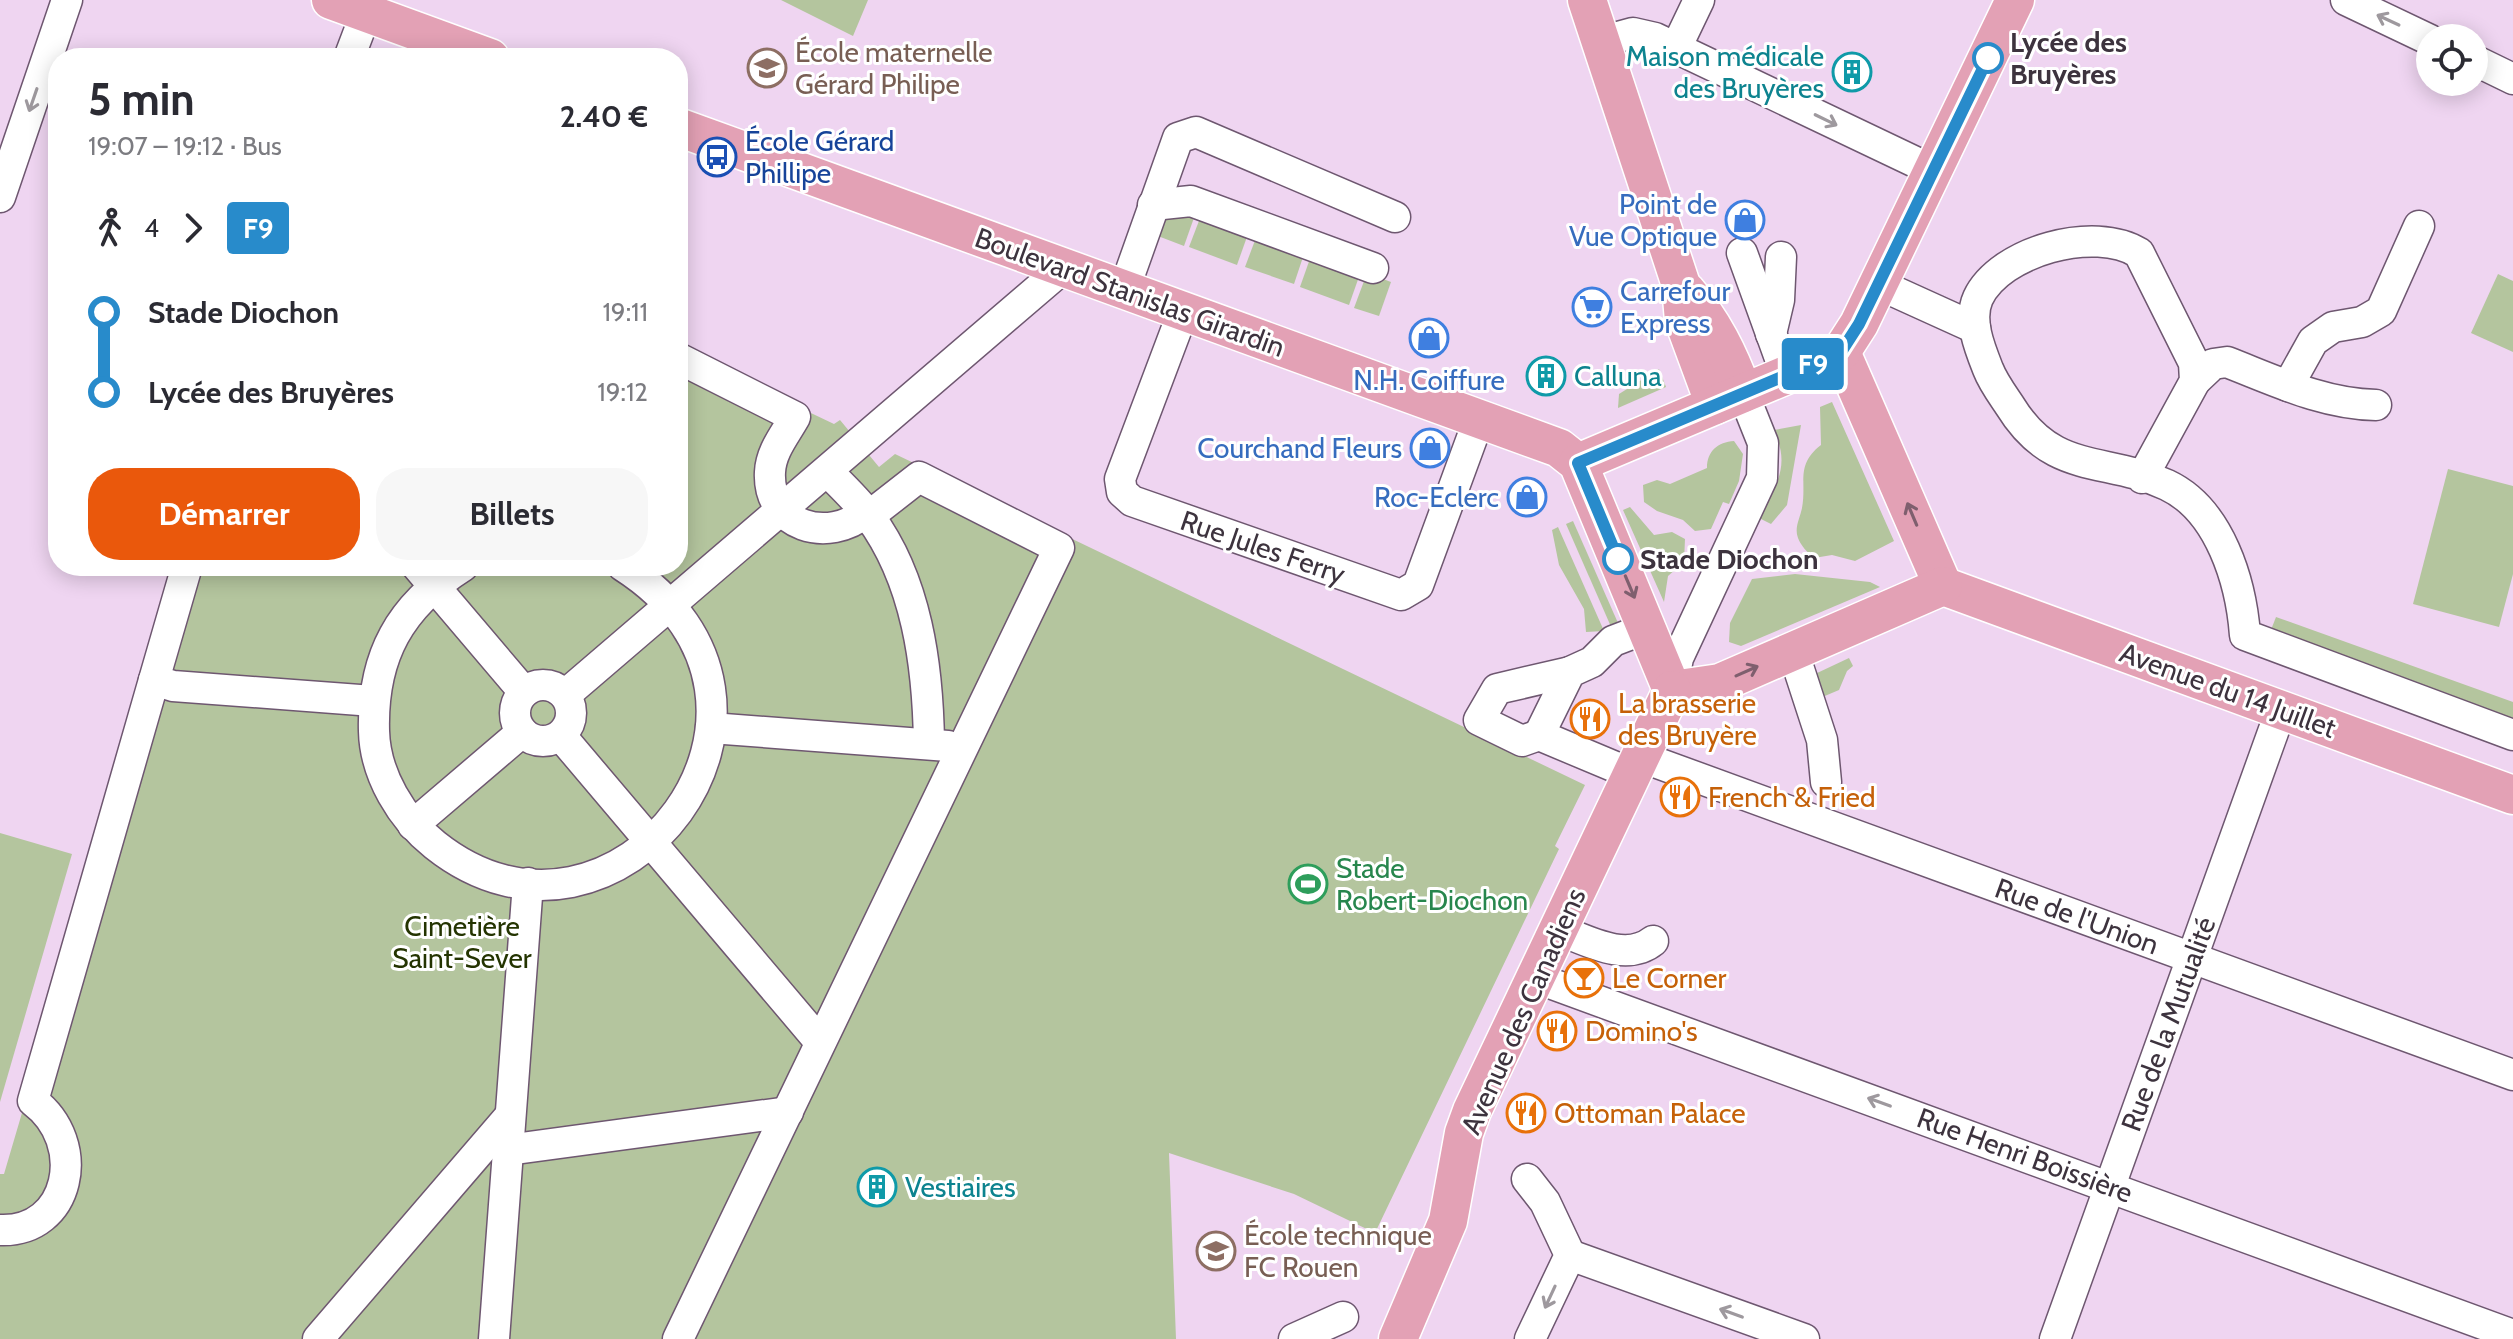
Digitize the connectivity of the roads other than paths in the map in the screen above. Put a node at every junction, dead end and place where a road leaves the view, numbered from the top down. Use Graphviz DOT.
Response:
graph roads {
  1 [pos="67,0"];
  2 [pos="331,0"];
  3 [pos="1587,0"];
  4 [pos="1699,0"];
  5 [pos="2015,0"];
  6 [pos="2346,0"];
  7 [pos="368,6"];
  8 [pos="2416,33"];
  9 [pos="1600,42"];
  10 [pos="51,48"];
  11 [pos="353,48"];
  12 [pos="467,48"];
  13 [pos="1676,48"];
  14 [pos="48,56"];
  15 [pos="2488,67"];
  16 [pos="2513,79"];
  17 [pos="688,131"];
  18 [pos="1932,170"];
  19 [pos="0,197"];
  20 [pos="1153,205"];
  21 [pos="1395,217"];
  22 [pos="2419,226"];
  23 [pos="1742,253"];
  24 [pos="1781,257"];
  25 [pos="1063,268"];
  26 [pos="1373,268"];
  27 [pos="1878,284"];
  28 [pos="1124,290"];
  29 [pos="1183,312"];
  30 [pos="1975,328"];
  31 [pos="1770,336"];
  32 [pos="1841,352"];
  33 [pos="688,363"];
  34 [pos="1786,375"];
  35 [pos="2195,381"];
  36 [pos="2288,386"];
  37 [pos="1729,399"];
  38 [pos="2376,405"];
  39 [pos="1479,419"];
  40 [pos="1578,463"];
  41 [pos="827,471"];
  42 [pos="2142,478"];
  43 [pos="782,509"];
  44 [pos="867,514"];
  45 [pos="184,576"];
  46 [pos="425,576"];
  47 [pos="638,576"];
  48 [pos="1943,586"];
  49 [pos="671,604"];
  50 [pos="1647,628"];
  51 [pos="1793,651"];
  52 [pos="1570,672"];
  53 [pos="154,680"];
  54 [pos="1672,690"];
  55 [pos="524,692"];
  56 [pos="565,695"];
  57 [pos="373,701"];
  58 [pos="2281,710"];
  59 [pos="711,728"];
  60 [pos="522,732"];
  61 [pos="1539,735"];
  62 [pos="2513,735"];
  63 [pos="561,736"];
  64 [pos="929,744"];
  65 [pos="962,748"];
  66 [pos="1636,766"];
  67 [pos="1826,782"];
  68 [pos="2513,795"];
  69 [pos="413,825"];
  70 [pos="652,843"];
  71 [pos="528,883"];
  72 [pos="1559,930"];
  73 [pos="1653,941"];
  74 [pos="2192,958"];
  75 [pos="1536,978"];
  76 [pos="820,1042"];
  77 [pos="2513,1075"];
  78 [pos="788,1112"];
  79 [pos="509,1117"];
  80 [pos="508,1150"];
  81 [pos="1527,1179"];
  82 [pos="2110,1186"];
  83 [pos="0,1230"];
  84 [pos="1570,1255"];
  85 [pos="1343,1317"];
  86 [pos="2513,1335"];
  87 [pos="318,1339"];
  88 [pos="494,1339"];
  89 [pos="678,1339"];
  90 [pos="1294,1339"];
  91 [pos="1398,1339"];
  92 [pos="1530,1339"];
  93 [pos="1804,1339"];
  94 [pos="2055,1339"];
  1 -- 10 [label="street, one-way"];
  2 -- 7 [label="main road"];
  3 -- 9 [label="main road"];
  4 -- 13 [label="street"];
  5 -- 18 [label="main road"];
  8 -- 6 [label="street, one-way"];
  7 -- 11 [label="street"];
  7 -- 12 [label="main road"];
  9 -- 13 [label="street"];
  9 -- 37 [label="main road"];
  13 -- 18 [label="street, one-way"];
  14 -- 19 [label="street, one-way"];
  15 -- 16 [label="street"];
  17 -- 25 [label="main road, Boulevard Stanislas Girardin"];
  18 -- 27 [label="main road"];
  20 -- 21 [label="street"];
  20 -- 26 [label="street"];
  20 -- 28 [label="street"];
  22 -- 36 [label="street"];
  23 -- 31 [label="street"];
  24 -- 31 [label="street"];
  25 -- 28 [label="main road, Boulevard Stanislas Girardin"];
  25 -- 41 [label="street"];
  27 -- 30 [label="street"];
  27 -- 32 [label="main road"];
  28 -- 29 [label="main road, Boulevard Stanislas Girardin"];
  29 -- 39 [label="main road, Boulevard Stanislas Girardin"];
  29 -- 39 [label="street, Rue Jules Ferry"];
  30 -- 35 [label="street"];
  30 -- 42 [label="street"];
  31 -- 34 [label="street"];
  32 -- 34 [label="main road"];
  48 -- 32 [label="main road, one-way"];
  33 -- 43 [label="street"];
  34 -- 37 [label="main road"];
  35 -- 36 [label="street"];
  35 -- 42 [label="street"];
  36 -- 38 [label="street"];
  37 -- 40 [label="main road"];
  37 -- 54 [label="street"];
  39 -- 40 [label="main road, Boulevard Stanislas Girardin"];
  40 -- 50 [label="main road, one-way"];
  41 -- 43 [label="street"];
  41 -- 44 [label="street"];
  42 -- 62 [label="street"];
  43 -- 44 [label="street"];
  43 -- 49 [label="street"];
  44 -- 64 [label="street"];
  44 -- 65 [label="street"];
  45 -- 53 [label="street"];
  46 -- 55 [label="street"];
  46 -- 57 [label="street"];
  47 -- 49 [label="street"];
  48 -- 51 [label="main road"];
  48 -- 58 [label="main road, Avenue du 14 Juillet"];
  49 -- 56 [label="street"];
  49 -- 59 [label="street"];
  50 -- 52 [label="street"];
  50 -- 54 [label="main road"];
  54 -- 51 [label="main road, one-way"];
  51 -- 67 [label="street"];
  52 -- 61 [label="street"];
  52 -- 61 [label="street, Rue de l'Union"];
  53 -- 57 [label="street"];
  53 -- 83 [label="street"];
  54 -- 66 [label="main road, Avenue des Canadiens"];
  55 -- 56 [label="street"];
  55 -- 60 [label="street"];
  56 -- 63 [label="street"];
  57 -- 69 [label="street"];
  58 -- 68 [label="main road, Avenue du 14 Juillet"];
  58 -- 74 [label="street, Rue de la Mutualité"];
  59 -- 64 [label="street"];
  59 -- 70 [label="street"];
  60 -- 63 [label="street"];
  60 -- 69 [label="street"];
  61 -- 66 [label="street, Rue de l'Union"];
  63 -- 70 [label="street"];
  64 -- 65 [label="street"];
  65 -- 76 [label="street"];
  66 -- 72 [label="main road, Avenue des Canadiens"];
  66 -- 74 [label="street, Rue de l'Union"];
  69 -- 71 [label="street"];
  70 -- 71 [label="street"];
  70 -- 76 [label="street"];
  71 -- 79 [label="street"];
  72 -- 73 [label="street"];
  72 -- 75 [label="main road, Avenue des Canadiens"];
  74 -- 77 [label="street, Rue de l'Union"];
  74 -- 82 [label="street, Rue de la Mutualité"];
  82 -- 75 [label="street, Rue Henri Boissière, one-way"];
  75 -- 91 [label="main road, Avenue des Canadiens"];
  76 -- 78 [label="street"];
  78 -- 80 [label="street"];
  78 -- 89 [label="street"];
  79 -- 80 [label="street"];
  79 -- 87 [label="street"];
  80 -- 88 [label="street"];
  81 -- 84 [label="street"];
  82 -- 86 [label="street, Rue Henri Boissière"];
  82 -- 94 [label="street, Rue de la Mutualité"];
  84 -- 92 [label="street, one-way"];
  93 -- 84 [label="street, one-way"];
  85 -- 90 [label="street"];
}
